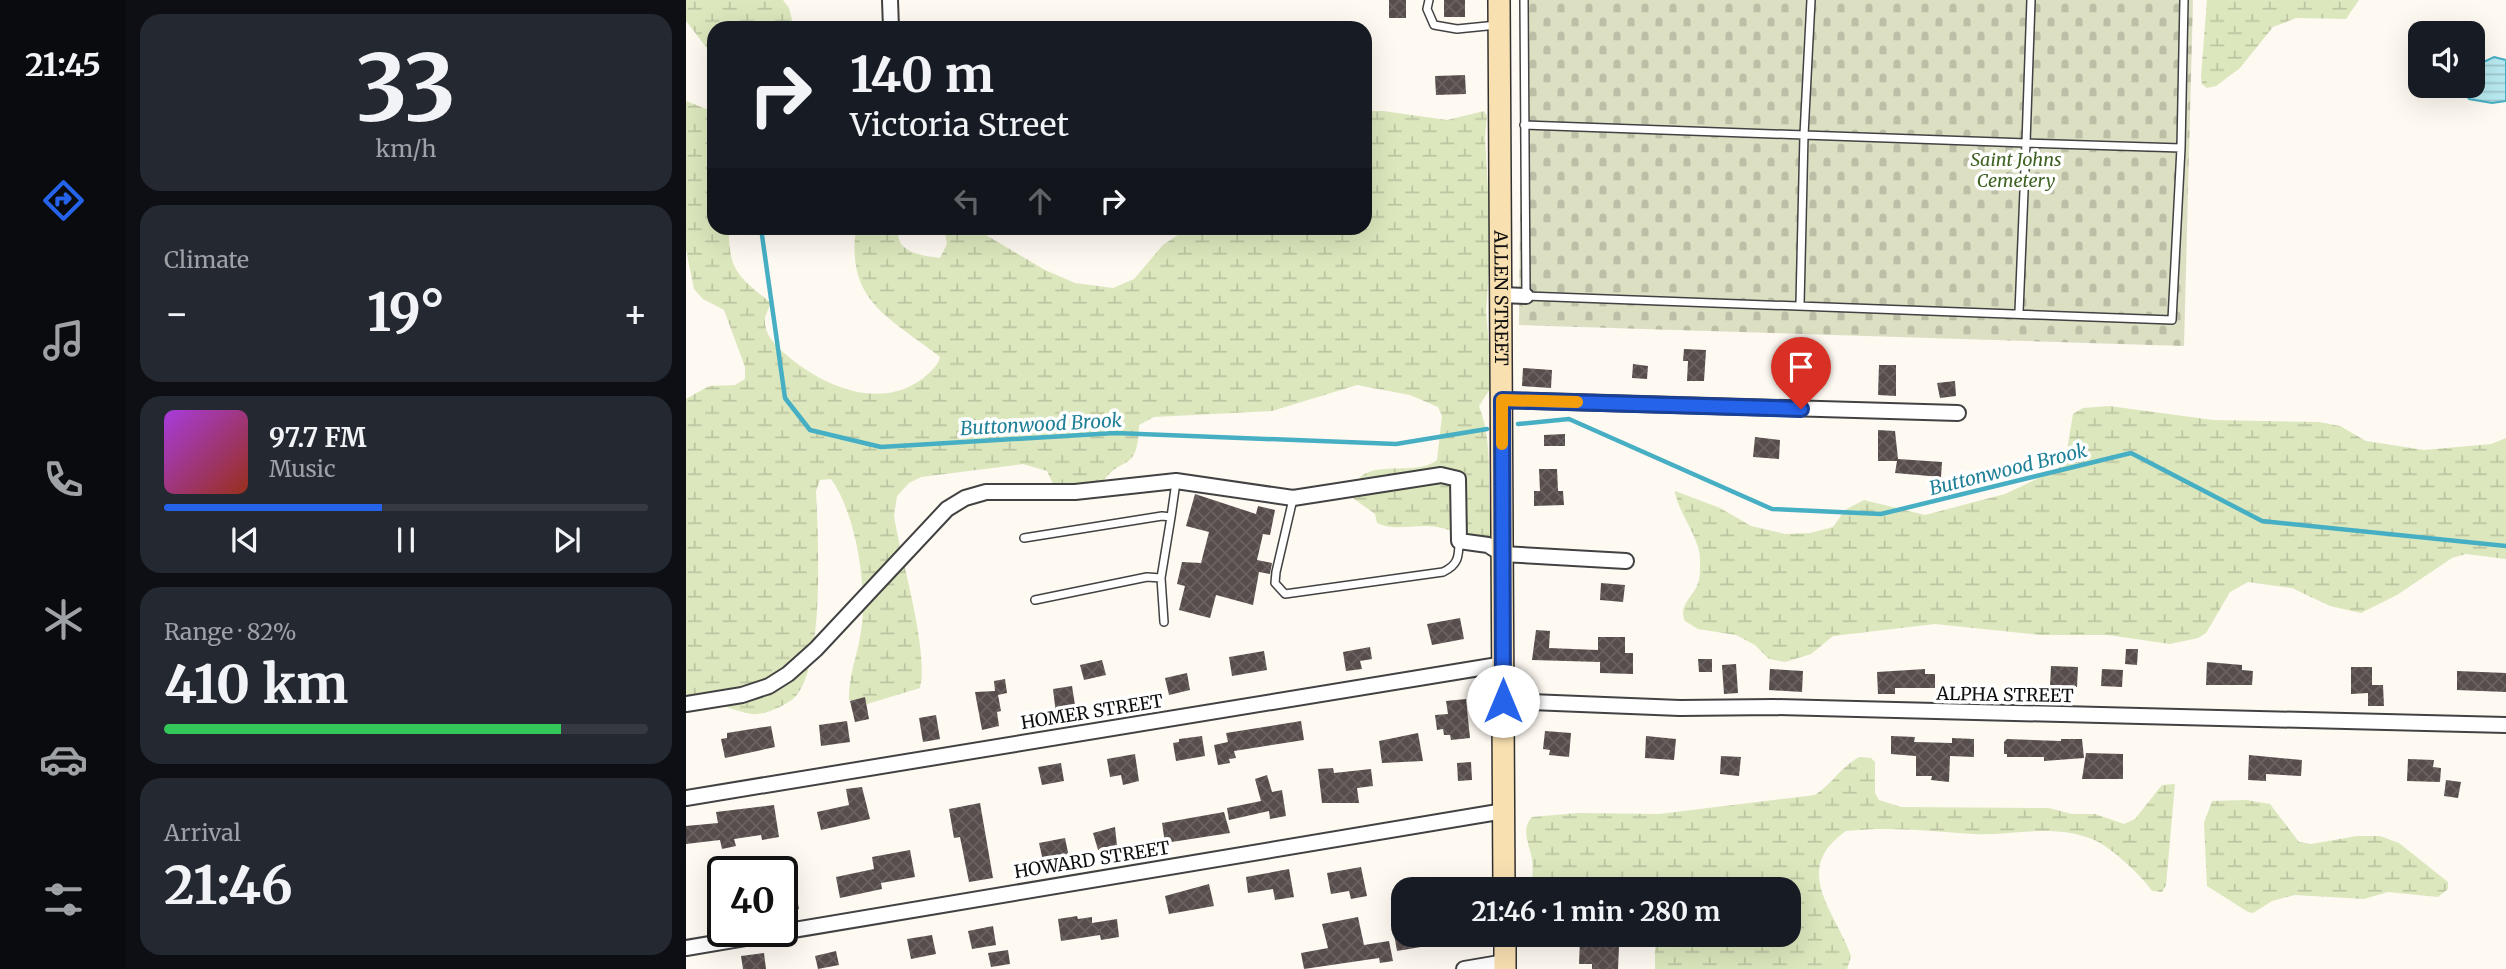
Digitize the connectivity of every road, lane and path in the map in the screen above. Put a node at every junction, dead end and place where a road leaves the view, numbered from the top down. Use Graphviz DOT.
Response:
graph roads {
  1 [pos="890,0"];
  2 [pos="1429,0"];
  3 [pos="1499,0"];
  4 [pos="1524,0"];
  5 [pos="1811,0"];
  6 [pos="2031,0"];
  7 [pos="2184,0"];
  8 [pos="891,21"];
  9 [pos="1499,24"];
  10 [pos="1524,125"];
  11 [pos="1804,135"];
  12 [pos="2026,143"];
  13 [pos="2181,148"];
  14 [pos="1501,295"];
  15 [pos="1526,296"];
  16 [pos="1800,304"];
  17 [pos="2019,312"];
  18 [pos="1502,400"];
  19 [pos="1958,413"];
  20 [pos="1176,481"];
  21 [pos="1293,498"];
  22 [pos="1171,517"];
  23 [pos="1024,538"];
  24 [pos="1459,541"];
  25 [pos="1502,554"];
  26 [pos="1626,561"];
  27 [pos="1161,578"];
  28 [pos="1035,600"];
  29 [pos="1164,622"];
  30 [pos="1504,664"];
  31 [pos="1503,701"];
  32 [pos="686,704"];
  33 [pos="2506,725"];
  34 [pos="686,798"];
  35 [pos="1504,811"];
  36 [pos="1504,877"];
  37 [pos="1505,947"];
  38 [pos="686,948"];
  39 [pos="1505,966"];
  40 [pos="1464,969"];
  1 -- 8 [label="street"];
  2 -- 9 [label="lane"];
  3 -- 9 [label="street, ALLEN STREET"];
  4 -- 10 [label="lane"];
  5 -- 11 [label="lane"];
  6 -- 12 [label="lane"];
  7 -- 13 [label="lane"];
  9 -- 14 [label="street, ALLEN STREET"];
  10 -- 11 [label="lane"];
  10 -- 15 [label="lane"];
  11 -- 12 [label="lane"];
  11 -- 16 [label="lane"];
  12 -- 13 [label="lane"];
  12 -- 17 [label="lane"];
  13 -- 17 [label="lane"];
  14 -- 15 [label="street"];
  14 -- 18 [label="street, ALLEN STREET"];
  15 -- 16 [label="lane"];
  16 -- 17 [label="lane"];
  18 -- 19 [label="street"];
  18 -- 25 [label="street, ALLEN STREET"];
  20 -- 21 [label="street"];
  20 -- 22 [label="lane"];
  20 -- 32 [label="street"];
  21 -- 24 [label="street"];
  21 -- 24 [label="lane"];
  22 -- 23 [label="lane"];
  22 -- 27 [label="lane"];
  24 -- 25 [label="street"];
  25 -- 26 [label="street"];
  25 -- 30 [label="street, ALLEN STREET"];
  27 -- 28 [label="lane"];
  27 -- 29 [label="lane"];
  30 -- 31 [label="street, ALLEN STREET"];
  30 -- 34 [label="street, HOMER STREET"];
  31 -- 33 [label="street, ALPHA STREET"];
  31 -- 35 [label="street, ALLEN STREET"];
  35 -- 36 [label="street, ALLEN STREET"];
  35 -- 38 [label="street, HOWARD STREET"];
  37 -- 39 [label="street"];
  39 -- 40 [label="street"];
}
